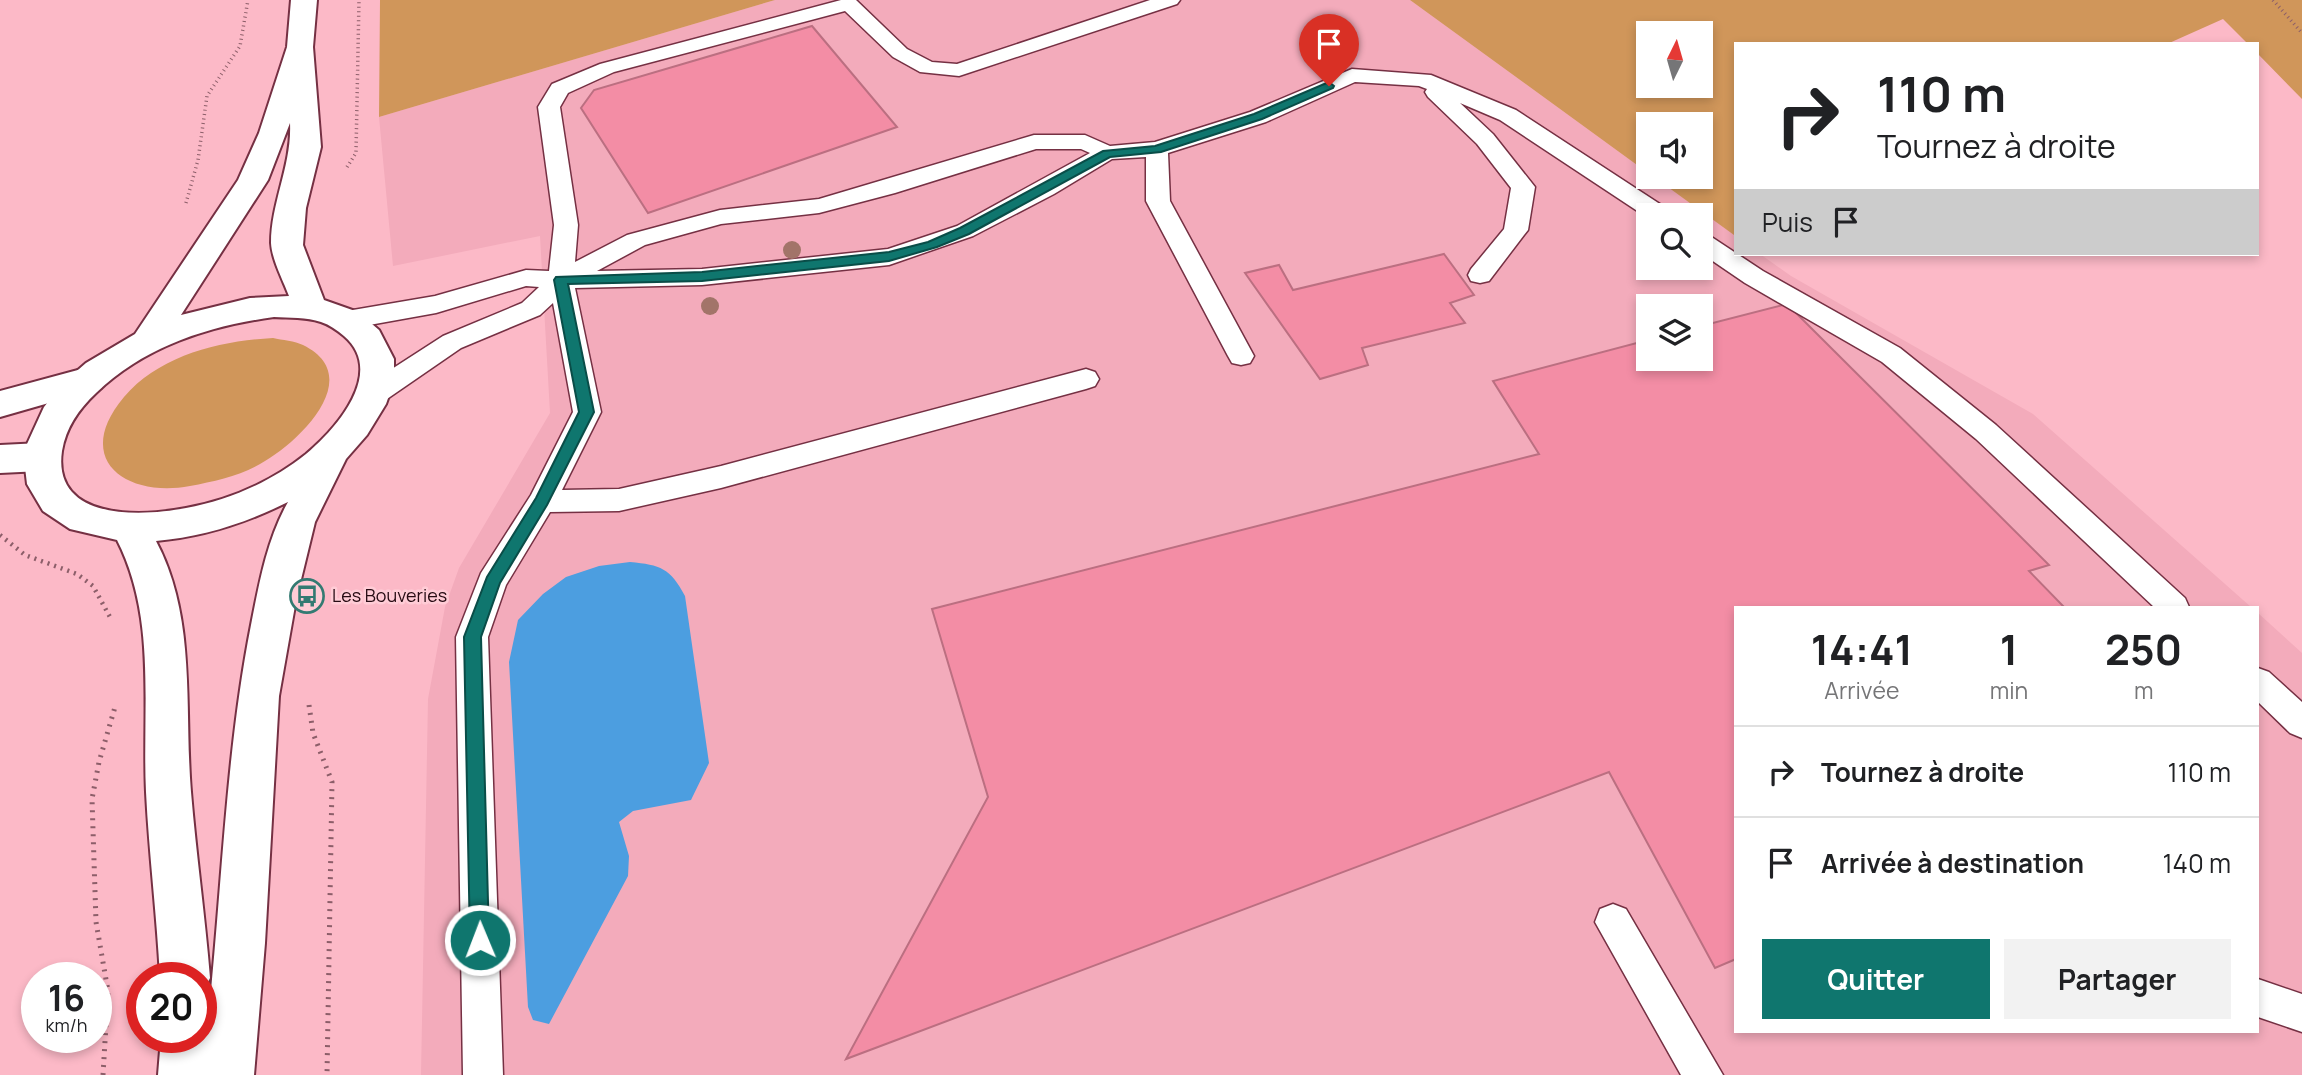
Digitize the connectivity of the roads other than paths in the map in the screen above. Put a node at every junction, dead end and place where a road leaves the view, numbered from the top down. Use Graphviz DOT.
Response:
graph roads {
  1 [pos="304,0"];
  2 [pos="1170,0"];
  3 [pos="300,47"];
  4 [pos="1423,80"];
  5 [pos="1157,149"];
  6 [pos="1107,153"];
  7 [pos="1643,203"];
  8 [pos="1713,250"];
  9 [pos="1480,275"];
  10 [pos="561,280"];
  11 [pos="310,308"];
  12 [pos="347,320"];
  13 [pos="148,340"];
  14 [pos="1241,356"];
  15 [pos="89,379"];
  16 [pos="1086,379"];
  17 [pos="374,394"];
  18 [pos="0,404"];
  19 [pos="334,451"];
  20 [pos="41,457"];
  21 [pos="0,458"];
  22 [pos="542,501"];
  23 [pos="130,528"];
  24 [pos="2173,606"];
  25 [pos="2259,683"];
  26 [pos="2302,723"];
  27 [pos="1613,922"];
  28 [pos="184,962"];
  29 [pos="2259,998"];
  30 [pos="2302,1013"];
  31 [pos="185,1053"];
  32 [pos="184,1075"];
  33 [pos="229,1075"];
  34 [pos="483,1075"];
  35 [pos="1703,1075"];
  1 -- 3 [label="main road"];
  2 -- 10 [label="lane"];
  3 -- 11 [label="main road"];
  3 -- 13 [label="main road"];
  4 -- 5 [label="lane"];
  4 -- 7 [label="lane"];
  4 -- 9 [label="lane"];
  5 -- 6 [label="lane"];
  5 -- 14 [label="lane"];
  6 -- 10 [label="lane"];
  6 -- 10 [label="lane"];
  8 -- 24 [label="lane"];
  10 -- 12 [label="lane"];
  10 -- 17 [label="lane"];
  10 -- 22 [label="lane"];
  11 -- 12 [label="main road"];
  11 -- 13 [label="main road"];
  12 -- 17 [label="main road"];
  13 -- 15 [label="main road"];
  15 -- 18 [label="main road"];
  15 -- 20 [label="main road"];
  16 -- 22 [label="lane"];
  17 -- 19 [label="main road"];
  19 -- 23 [label="main road"];
  19 -- 33 [label="main road"];
  20 -- 21 [label="main road"];
  20 -- 23 [label="main road"];
  22 -- 34 [label="lane"];
  23 -- 28 [label="main road"];
  25 -- 26 [label="lane"];
  27 -- 35 [label="lane"];
  29 -- 30 [label="lane"];
  31 -- 32 [label="main road"];
}
